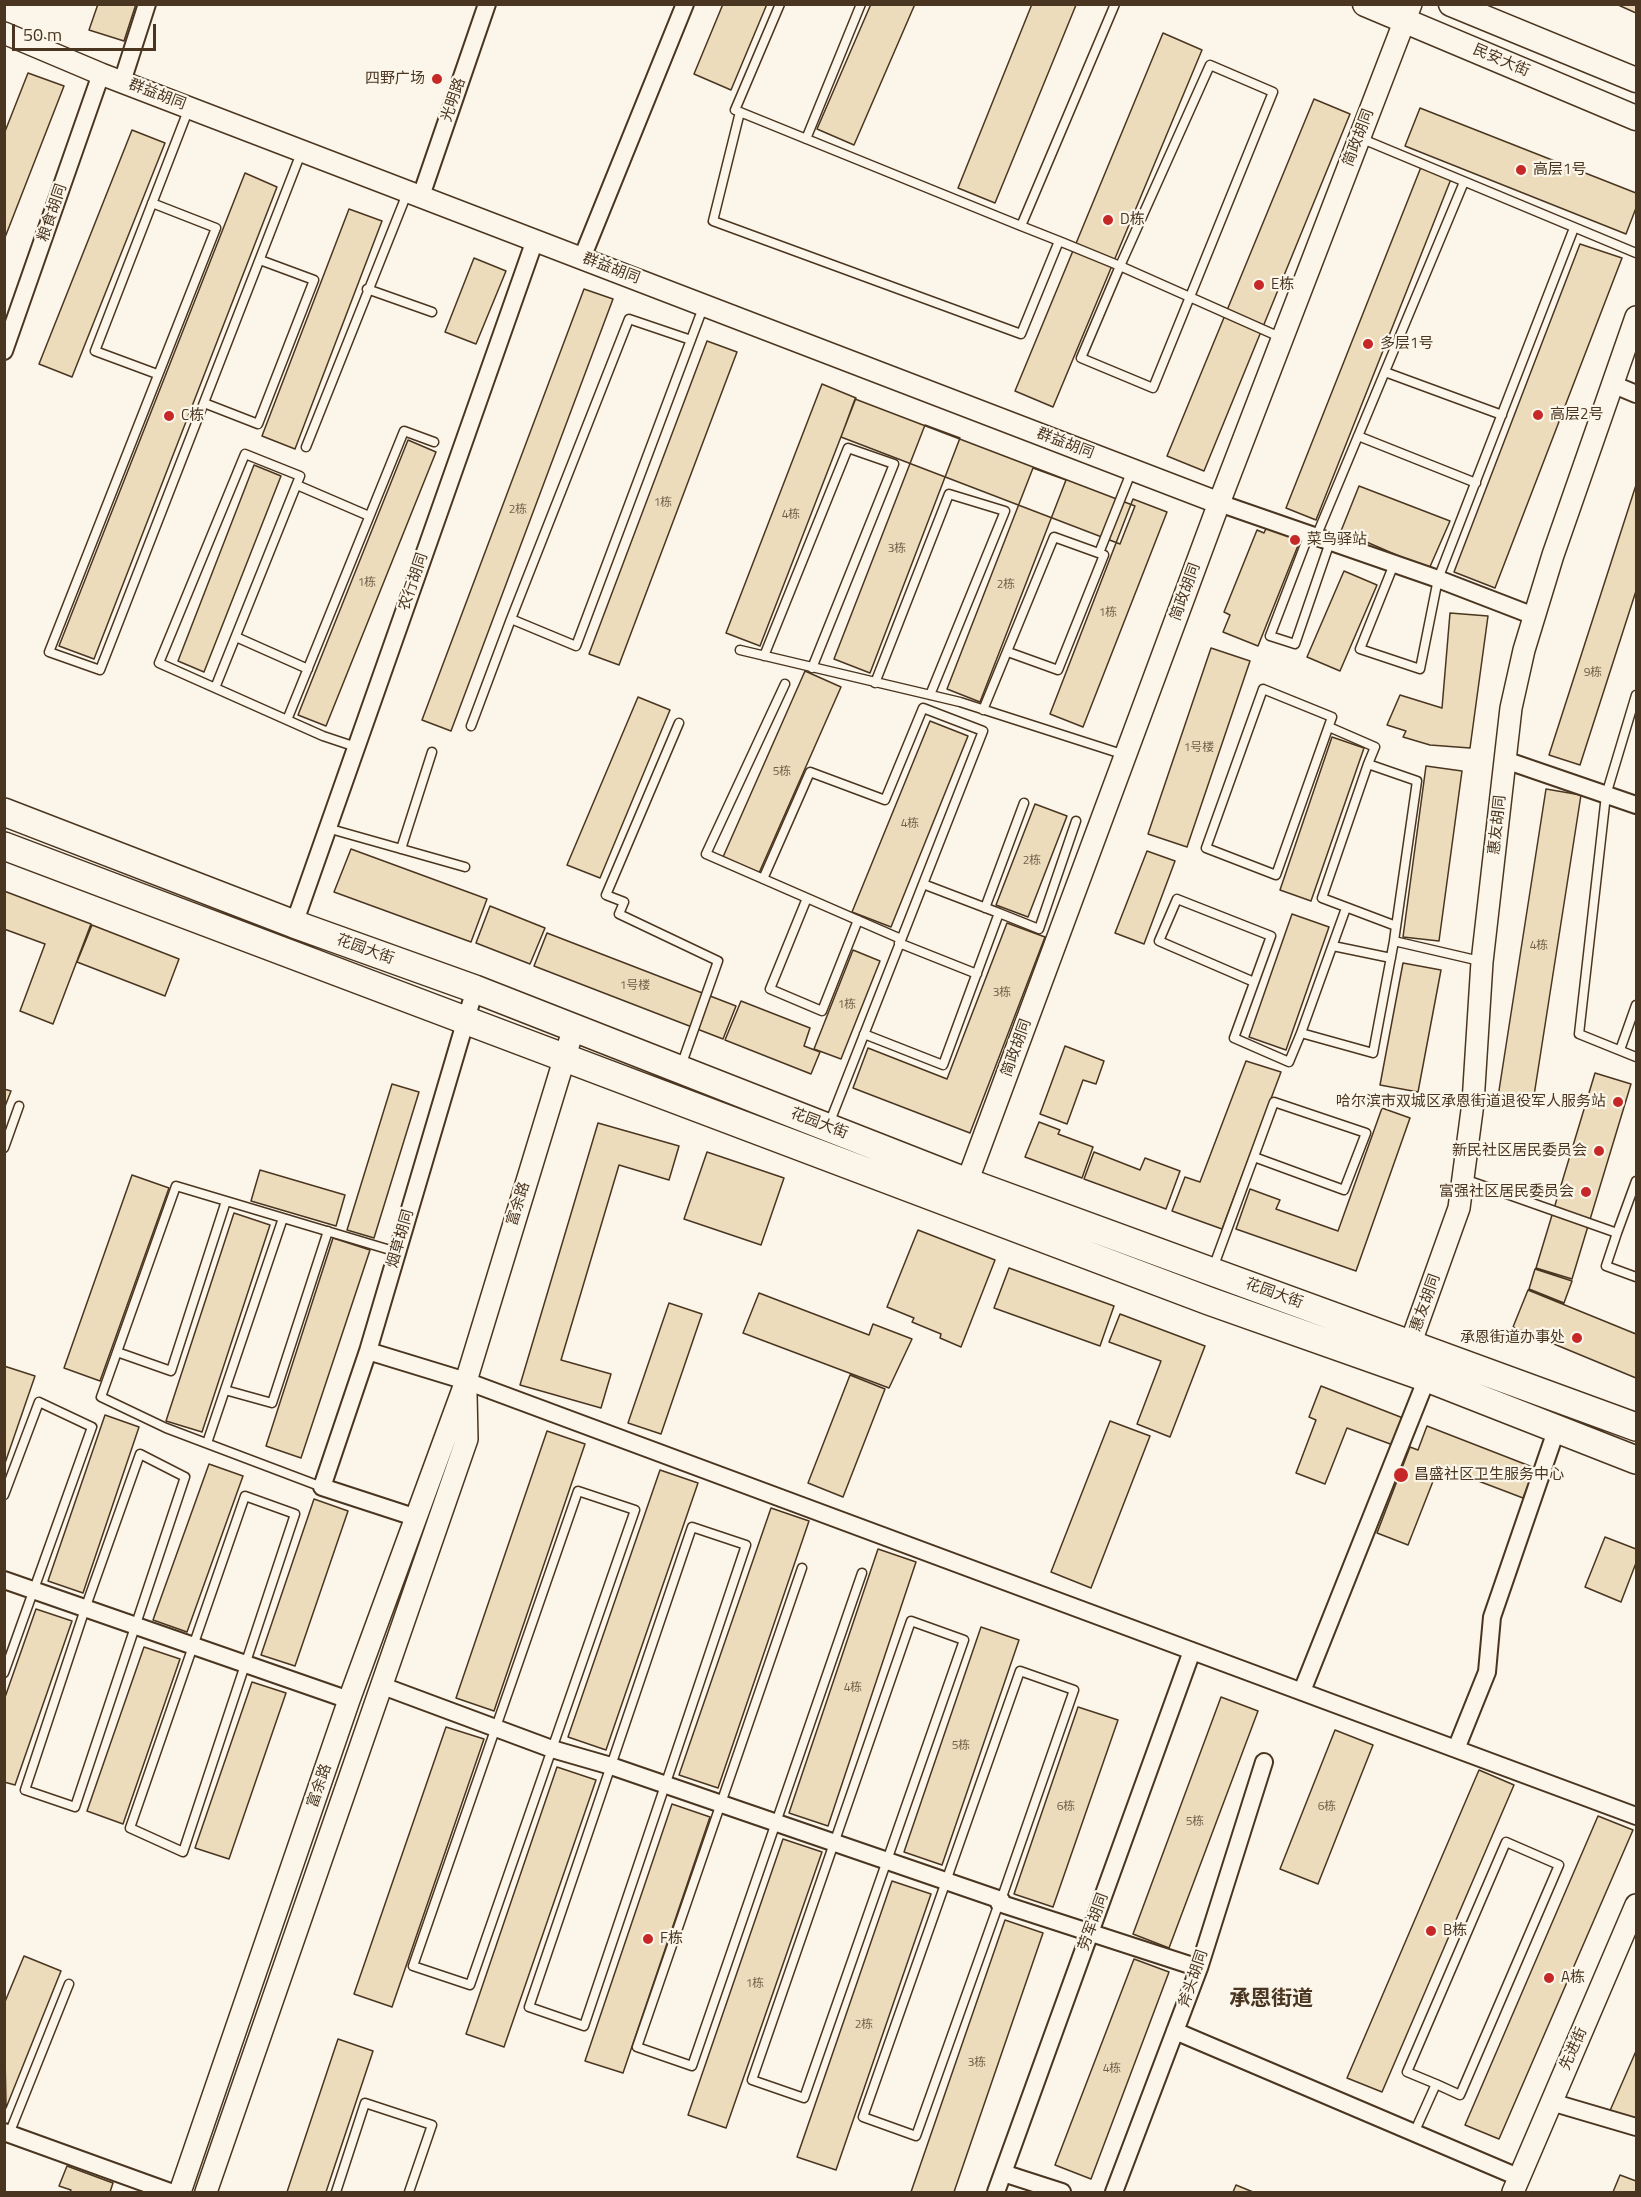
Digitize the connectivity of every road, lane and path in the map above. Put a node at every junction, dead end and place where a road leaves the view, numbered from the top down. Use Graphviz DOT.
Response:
graph roads {
  1 [pos="147,4"];
  2 [pos="487,4"];
  3 [pos="685,4"];
  4 [pos="780,4"];
  5 [pos="861,4"];
  6 [pos="1115,4"];
  7 [pos="1365,4"];
  8 [pos="1450,4"];
  9 [pos="1407,13"];
  10 [pos="4,33"];
  11 [pos="101,74"];
  12 [pos="1636,80"];
  13 [pos="122,82"];
  14 [pos="189,108"];
  15 [pos="740,112"];
  16 [pos="1636,118"];
  17 [pos="1359,138"];
  18 [pos="806,139"];
  19 [pos="302,151"];
  20 [pos="1464,182"];
  21 [pos="414,194"];
  22 [pos="152,203"];
  23 [pos="1021,226"];
  24 [pos="1574,228"];
  25 [pos="535,240"];
  26 [pos="1059,241"];
  27 [pos="1636,253"];
  28 [pos="582,258"];
  29 [pos="260,260"];
  30 [pos="1120,266"];
  31 [pos="367,289"];
  32 [pos="1190,298"];
  33 [pos="704,305"];
  34 [pos="432,312"];
  35 [pos="1636,317"];
  36 [pos="1282,339"];
  37 [pos="691,340"];
  38 [pos="4,351"];
  39 [pos="1385,372"];
  40 [pos="157,374"];
  41 [pos="1612,384"];
  42 [pos="1636,394"];
  43 [pos="204,403"];
  44 [pos="1502,416"];
  45 [pos="1358,436"];
  46 [pos="434,442"];
  47 [pos="306,447"];
  48 [pos="1132,470"];
  49 [pos="1476,483"];
  50 [pos="297,485"];
  51 [pos="1219,503"];
  52 [pos="369,516"];
  53 [pos="1318,538"];
  54 [pos="1099,553"];
  55 [pos="1394,564"];
  56 [pos="1438,579"];
  57 [pos="1534,616"];
  58 [pos="511,620"];
  59 [pos="236,637"];
  60 [pos="740,650"];
  61 [pos="1008,652"];
  62 [pos="764,656"];
  63 [pos="812,668"];
  64 [pos="308,669"];
  65 [pos="875,683"];
  66 [pos="785,684"];
  67 [pos="215,688"];
  68 [pos="930,695"];
  69 [pos="1636,695"];
  70 [pos="983,710"];
  71 [pos="287,720"];
  72 [pos="679,723"];
  73 [pos="471,726"];
  74 [pos="1329,727"];
  75 [pos="356,747"];
  76 [pos="432,752"];
  77 [pos="1126,755"];
  78 [pos="1505,760"];
  79 [pos="1368,764"];
  80 [pos="1606,795"];
  81 [pos="1024,803"];
  82 [pos="1636,805"];
  83 [pos="4,812"];
  84 [pos="1076,821"];
  85 [pos="327,828"];
  86 [pos="4,846"];
  87 [pos="401,849"];
  88 [pos="465,867"];
  89 [pos="763,879"];
  90 [pos="923,884"];
  91 [pos="807,898"];
  92 [pos="985,908"];
  93 [pos="1346,908"];
  94 [pos="999,913"];
  95 [pos="858,920"];
  96 [pos="294,924"];
  97 [pos="1395,926"];
  98 [pos="900,941"];
  99 [pos="1394,941"];
  100 [pos="1333,946"];
  101 [pos="1391,958"];
  102 [pos="1482,962"];
  103 [pos="977,974"];
  104 [pos="1254,982"];
  105 [pos="475,989"];
  106 [pos="1636,1005"];
  107 [pos="466,1019"];
  108 [pos="574,1028"];
  109 [pos="1301,1033"];
  110 [pos="864,1034"];
  111 [pos="1620,1050"];
  112 [pos="564,1056"];
  113 [pos="1636,1057"];
  114 [pos="680,1069"];
  115 [pos="19,1106"];
  116 [pos="827,1127"];
  117 [pos="4,1148"];
  118 [pos="1254,1157"];
  119 [pos="1461,1178"];
  120 [pos="1636,1181"];
  121 [pos="967,1182"];
  122 [pos="226,1201"];
  123 [pos="282,1218"];
  124 [pos="328,1232"];
  125 [pos="1617,1233"];
  126 [pos="397,1252"];
  127 [pos="1212,1271"];
  128 [pos="1636,1277"];
  129 [pos="1411,1342"];
  130 [pos="368,1351"];
  131 [pos="117,1352"];
  132 [pos="1426,1378"];
  133 [pos="466,1381"];
  134 [pos="225,1390"];
  135 [pos="1636,1427"];
  136 [pos="1557,1428"];
  137 [pos="207,1443"];
  138 [pos="1636,1460"];
  139 [pos="322,1487"];
  140 [pos="4,1495"];
  141 [pos="414,1517"];
  142 [pos="802,1568"];
  143 [pos="862,1574"];
  144 [pos="4,1580"];
  145 [pos="34,1592"];
  146 [pos="85,1609"];
  147 [pos="136,1627"];
  148 [pos="194,1648"];
  149 [pos="1192,1651"];
  150 [pos="244,1665"];
  151 [pos="4,1673"];
  152 [pos="380,1685"];
  153 [pos="1302,1691"];
  154 [pos="349,1700"];
  155 [pos="496,1727"];
  156 [pos="552,1749"];
  157 [pos="1456,1749"];
  158 [pos="1264,1762"];
  159 [pos="611,1766"];
  160 [pos="665,1785"];
  161 [pos="721,1803"];
  162 [pos="1636,1816"];
  163 [pos="777,1822"];
  164 [pos="834,1844"];
  165 [pos="887,1861"];
  166 [pos="946,1882"];
  167 [pos="1000,1901"];
  168 [pos="1636,1905"];
  169 [pos="1090,1934"];
  170 [pos="1199,1968"];
  171 [pos="69,1984"];
  172 [pos="1175,2031"];
  173 [pos="1436,2084"];
  174 [pos="1551,2102"];
  175 [pos="1636,2127"];
  176 [pos="7,2133"];
  177 [pos="1414,2133"];
  178 [pos="1003,2173"];
  179 [pos="1516,2185"];
  180 [pos="170,2193"];
  181 [pos="180,2193"];
  182 [pos="206,2193"];
  183 [pos="336,2193"];
  184 [pos="409,2193"];
  185 [pos="996,2193"];
  186 [pos="1062,2193"];
  187 [pos="1114,2193"];
  1 -- 13 [label="street"];
  2 -- 21 [label="street, 光明路"];
  3 -- 28 [label="street"];
  4 -- 15 [label="lane"];
  5 -- 18 [label="lane"];
  6 -- 23 [label="lane"];
  7 -- 9 [label="main road, 民安大街"];
  8 -- 12 [label="main road"];
  9 -- 16 [label="main road, 民安大街"];
  9 -- 17 [label="street, 简政胡同"];
  10 -- 11 [label="street, 群益胡同"];
  11 -- 13 [label="street, 群益胡同"];
  11 -- 38 [label="street, 粮食胡同"];
  13 -- 14 [label="street, 群益胡同"];
  14 -- 19 [label="street, 群益胡同"];
  14 -- 22 [label="lane"];
  15 -- 18 [label="lane"];
  15 -- 26 [label="lane"];
  17 -- 20 [label="lane"];
  17 -- 36 [label="street, 简政胡同"];
  18 -- 23 [label="lane"];
  19 -- 21 [label="street, 群益胡同"];
  19 -- 29 [label="lane"];
  20 -- 24 [label="lane"];
  20 -- 39 [label="lane"];
  21 -- 25 [label="street, 群益胡同"];
  21 -- 31 [label="lane"];
  22 -- 40 [label="lane"];
  22 -- 40 [label="lane"];
  23 -- 26 [label="lane"];
  24 -- 27 [label="lane"];
  24 -- 44 [label="lane"];
  25 -- 28 [label="street, 群益胡同"];
  25 -- 75 [label="street, 农行胡同"];
  26 -- 30 [label="lane"];
  28 -- 33 [label="street, 群益胡同"];
  29 -- 43 [label="lane"];
  29 -- 43 [label="lane"];
  30 -- 32 [label="lane"];
  30 -- 32 [label="lane"];
  30 -- 32 [label="lane"];
  31 -- 34 [label="lane"];
  31 -- 47 [label="lane"];
  32 -- 36 [label="lane"];
  33 -- 37 [label="lane"];
  33 -- 48 [label="street, 群益胡同"];
  35 -- 41 [label="street, 惠友胡同"];
  36 -- 51 [label="street, 简政胡同"];
  37 -- 58 [label="lane"];
  37 -- 58 [label="lane"];
  39 -- 44 [label="lane"];
  39 -- 45 [label="lane"];
  40 -- 43 [label="lane"];
  41 -- 42 [label="street"];
  41 -- 57 [label="street, 惠友胡同"];
  44 -- 49 [label="lane"];
  45 -- 49 [label="lane"];
  45 -- 53 [label="lane"];
  46 -- 52 [label="lane"];
  48 -- 51 [label="street, 群益胡同"];
  48 -- 54 [label="lane"];
  49 -- 56 [label="lane"];
  50 -- 52 [label="lane"];
  50 -- 59 [label="lane"];
  50 -- 67 [label="lane"];
  51 -- 53 [label="street"];
  51 -- 77 [label="street, 简政胡同"];
  52 -- 64 [label="lane"];
  53 -- 53 [label="lane"];
  53 -- 55 [label="street"];
  54 -- 61 [label="lane"];
  54 -- 61 [label="lane"];
  55 -- 56 [label="street"];
  55 -- 56 [label="lane"];
  56 -- 57 [label="street"];
  57 -- 78 [label="street, 惠友胡同"];
  58 -- 73 [label="lane"];
  59 -- 64 [label="lane"];
  59 -- 67 [label="lane"];
  60 -- 62 [label="lane"];
  61 -- 70 [label="lane"];
  62 -- 63 [label="lane"];
  62 -- 63 [label="lane"];
  63 -- 65 [label="lane"];
  64 -- 71 [label="lane"];
  65 -- 68 [label="lane"];
  65 -- 68 [label="lane"];
  66 -- 89 [label="lane"];
  67 -- 71 [label="lane"];
  68 -- 70 [label="lane"];
  69 -- 80 [label="lane"];
  70 -- 77 [label="lane"];
  71 -- 75 [label="lane"];
  72 -- 114 [label="lane"];
  74 -- 74 [label="lane"];
  74 -- 79 [label="lane"];
  75 -- 85 [label="street, 农行胡同"];
  76 -- 87 [label="lane"];
  77 -- 121 [label="street, 简政胡同"];
  78 -- 80 [label="street"];
  78 -- 102 [label="street, 惠友胡同"];
  79 -- 93 [label="lane"];
  79 -- 97 [label="lane"];
  80 -- 82 [label="street"];
  80 -- 111 [label="lane"];
  81 -- 92 [label="lane"];
  83 -- 96 [label="main road, 花园大街"];
  84 -- 94 [label="lane"];
  85 -- 87 [label="lane"];
  85 -- 96 [label="street, 农行胡同"];
  86 -- 107 [label="main road, 花园大街"];
  87 -- 88 [label="lane"];
  89 -- 90 [label="lane"];
  89 -- 91 [label="lane"];
  90 -- 92 [label="lane"];
  90 -- 98 [label="lane"];
  91 -- 95 [label="lane"];
  91 -- 95 [label="lane"];
  92 -- 94 [label="lane"];
  93 -- 97 [label="lane"];
  93 -- 100 [label="lane"];
  94 -- 103 [label="lane"];
  95 -- 98 [label="lane"];
  96 -- 105 [label="main road, 花园大街"];
  97 -- 99 [label="lane"];
  98 -- 103 [label="lane"];
  98 -- 110 [label="lane"];
  99 -- 101 [label="lane"];
  99 -- 102 [label="lane"];
  100 -- 101 [label="lane"];
  100 -- 109 [label="lane"];
  101 -- 109 [label="lane"];
  102 -- 119 [label="street, 惠友胡同"];
  103 -- 110 [label="lane"];
  104 -- 104 [label="lane"];
  104 -- 109 [label="lane"];
  105 -- 107 [label="street, 烟草胡同"];
  105 -- 108 [label="main road, 花园大街"];
  106 -- 111 [label="lane"];
  107 -- 112 [label="main road, 花园大街"];
  107 -- 126 [label="street, 烟草胡同"];
  108 -- 112 [label="street, 富余路"];
  108 -- 114 [label="main road, 花园大街"];
  110 -- 116 [label="lane"];
  111 -- 113 [label="lane"];
  112 -- 132 [label="main road, 花园大街"];
  112 -- 133 [label="street, 富余路"];
  114 -- 116 [label="main road, 花园大街"];
  115 -- 117 [label="lane"];
  116 -- 121 [label="main road, 花园大街"];
  118 -- 118 [label="lane"];
  118 -- 127 [label="lane"];
  119 -- 125 [label="lane"];
  119 -- 129 [label="street, 惠友胡同"];
  120 -- 125 [label="lane"];
  121 -- 127 [label="main road, 花园大街"];
  122 -- 123 [label="lane"];
  122 -- 131 [label="lane"];
  122 -- 131 [label="lane"];
  123 -- 124 [label="lane"];
  123 -- 134 [label="lane"];
  124 -- 126 [label="lane"];
  124 -- 134 [label="lane"];
  125 -- 128 [label="lane"];
  126 -- 130 [label="street, 烟草胡同"];
  127 -- 129 [label="main road, 花园大街"];
  129 -- 135 [label="main road, 花园大街"];
  130 -- 133 [label="street"];
  130 -- 139 [label="street, 烟草胡同"];
  131 -- 137 [label="lane"];
  132 -- 136 [label="main road, 花园大街"];
  132 -- 153 [label="street"];
  133 -- 141 [label="street, 富余路"];
  133 -- 149 [label="street"];
  133 -- 152 [label="street, 富余路"];
  134 -- 137 [label="lane"];
  136 -- 138 [label="main road, 花园大街"];
  136 -- 157 [label="street"];
  137 -- 139 [label="lane"];
  139 -- 141 [label="street"];
  140 -- 145 [label="lane"];
  141 -- 154 [label="street, 富余路"];
  142 -- 161 [label="lane"];
  143 -- 163 [label="lane"];
  144 -- 145 [label="street"];
  145 -- 146 [label="street"];
  145 -- 151 [label="lane"];
  146 -- 147 [label="street"];
  146 -- 147 [label="lane"];
  146 -- 147 [label="lane"];
  147 -- 148 [label="street"];
  148 -- 150 [label="street"];
  148 -- 150 [label="lane"];
  148 -- 150 [label="lane"];
  149 -- 153 [label="street"];
  149 -- 169 [label="street, 劳军胡同"];
  150 -- 154 [label="street"];
  152 -- 155 [label="street"];
  152 -- 182 [label="street, 富余路"];
  153 -- 157 [label="street"];
  154 -- 181 [label="street, 富余路"];
  155 -- 156 [label="street"];
  155 -- 156 [label="lane"];
  155 -- 156 [label="lane"];
  156 -- 159 [label="street"];
  157 -- 162 [label="street"];
  158 -- 170 [label="street, 斧头胡同"];
  159 -- 160 [label="street"];
  159 -- 160 [label="lane"];
  159 -- 160 [label="lane"];
  160 -- 161 [label="street"];
  161 -- 163 [label="street"];
  161 -- 163 [label="lane"];
  163 -- 164 [label="street"];
  164 -- 165 [label="street"];
  164 -- 165 [label="lane"];
  164 -- 165 [label="lane"];
  165 -- 166 [label="street"];
  166 -- 167 [label="street"];
  166 -- 167 [label="lane"];
  166 -- 167 [label="lane"];
  167 -- 169 [label="street"];
  168 -- 174 [label="street, 先进街"];
  169 -- 170 [label="street"];
  169 -- 178 [label="street, 劳军胡同"];
  170 -- 172 [label="street, 斧头胡同"];
  171 -- 176 [label="lane"];
  172 -- 177 [label="street"];
  172 -- 187 [label="street, 斧头胡同"];
  173 -- 173 [label="lane"];
  173 -- 177 [label="lane"];
  174 -- 175 [label="street"];
  174 -- 179 [label="street, 先进街"];
  176 -- 180 [label="street"];
  177 -- 179 [label="street"];
  178 -- 185 [label="street, 劳军胡同"];
  178 -- 186 [label="street"];
  183 -- 184 [label="lane"];
}
